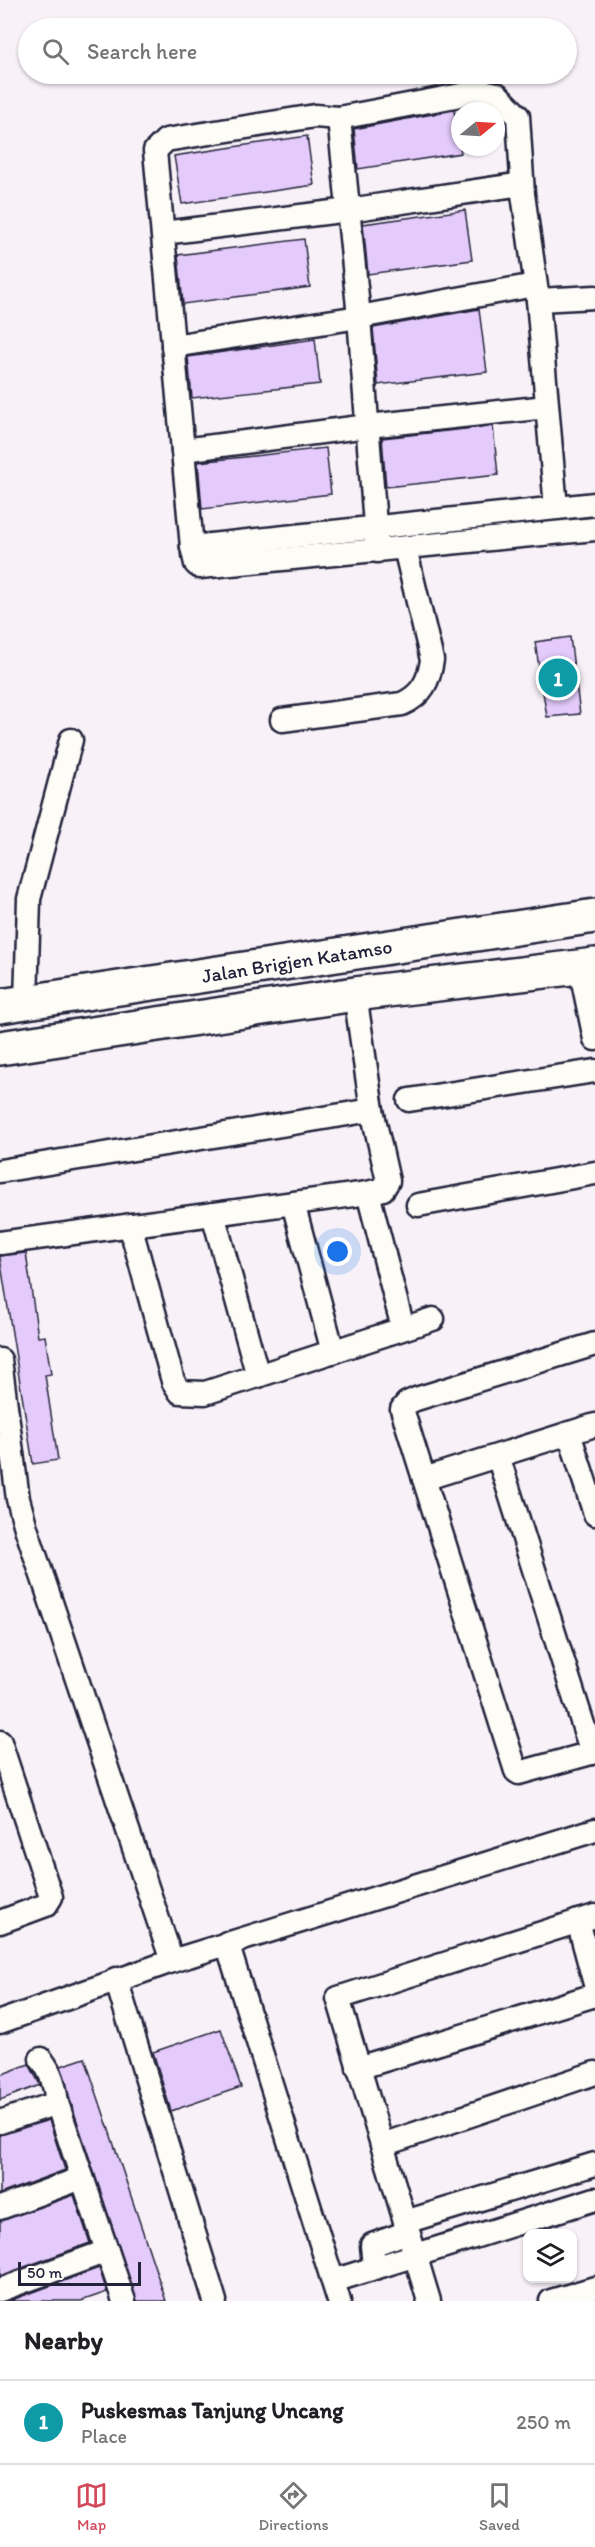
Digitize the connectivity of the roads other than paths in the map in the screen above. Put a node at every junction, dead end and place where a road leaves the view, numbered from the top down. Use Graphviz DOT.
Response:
graph roads {
  1 [pos="339,118"];
  2 [pos="522,184"];
  3 [pos="348,210"];
  4 [pos="163,233"];
  5 [pos="537,292"];
  6 [pos="595,297"];
  7 [pos="359,317"];
  8 [pos="173,346"];
  9 [pos="547,407"];
  10 [pos="368,426"];
  11 [pos="183,450"];
  12 [pos="595,504"];
  13 [pos="556,508"];
  14 [pos="375,527"];
  15 [pos="595,529"];
  16 [pos="192,547"];
  17 [pos="405,548"];
  18 [pos="377,551"];
  19 [pos="282,720"];
  20 [pos="70,740"];
  21 [pos="595,916"];
  22 [pos="588,966"];
  23 [pos="355,994"];
  24 [pos="13,1004"];
  25 [pos="595,1040"];
  26 [pos="0,1048"];
  27 [pos="595,1071"];
  28 [pos="409,1100"];
  29 [pos="372,1110"];
  30 [pos="0,1171"];
  31 [pos="595,1173"];
  32 [pos="368,1192"];
  33 [pos="293,1203"];
  34 [pos="418,1205"];
  35 [pos="213,1214"];
  36 [pos="130,1225"];
  37 [pos="0,1243"];
  38 [pos="433,1319"];
  39 [pos="403,1328"];
  40 [pos="595,1344"];
  41 [pos="333,1352"];
  42 [pos="0,1360"];
  43 [pos="258,1376"];
  44 [pos="595,1425"];
  45 [pos="569,1433"];
  46 [pos="498,1456"];
  47 [pos="424,1479"];
  48 [pos="595,1514"];
  49 [pos="1,1752"];
  50 [pos="594,1752"];
  51 [pos="595,1830"];
  52 [pos="586,1919"];
  53 [pos="0,1922"];
  54 [pos="227,1943"];
  55 [pos="172,1960"];
  56 [pos="116,1979"];
  57 [pos="595,1984"];
  58 [pos="595,1995"];
  59 [pos="2,2016"];
  60 [pos="41,2059"];
  61 [pos="358,2068"];
  62 [pos="595,2073"];
  63 [pos="57,2103"];
  64 [pos="0,2122"];
  65 [pos="382,2145"];
  66 [pos="595,2164"];
  67 [pos="82,2178"];
  68 [pos="595,2199"];
  69 [pos="0,2208"];
  70 [pos="410,2236"];
  71 [pos="107,2251"];
  72 [pos="595,2288"];
  73 [pos="0,2290"];
  74 [pos="336,2291"];
  75 [pos="124,2301"];
  76 [pos="215,2301"];
  77 [pos="429,2301"];
  78 [pos="551,2301"];
  1 -- 2 [label="street"];
  1 -- 3 [label="street"];
  1 -- 4 [label="street"];
  2 -- 3 [label="street"];
  2 -- 5 [label="street"];
  3 -- 4 [label="street"];
  3 -- 7 [label="street"];
  4 -- 8 [label="street"];
  5 -- 6 [label="street"];
  5 -- 7 [label="street"];
  5 -- 9 [label="street"];
  7 -- 8 [label="street"];
  7 -- 10 [label="street"];
  8 -- 11 [label="street"];
  9 -- 10 [label="street"];
  9 -- 13 [label="street"];
  10 -- 11 [label="street"];
  10 -- 14 [label="street"];
  11 -- 16 [label="street"];
  12 -- 13 [label="street"];
  13 -- 14 [label="street"];
  14 -- 16 [label="street"];
  14 -- 18 [label="street"];
  15 -- 17 [label="street"];
  16 -- 18 [label="street"];
  17 -- 18 [label="street"];
  17 -- 19 [label="street"];
  20 -- 24 [label="street"];
  21 -- 24 [label="highway, Jalan Brigjen Katamso"];
  22 -- 23 [label="highway, Jalan Brigjen Katamso"];
  22 -- 25 [label="street"];
  23 -- 26 [label="highway, Jalan Brigjen Katamso"];
  23 -- 29 [label="street"];
  27 -- 28 [label="street"];
  29 -- 30 [label="street"];
  29 -- 32 [label="street"];
  31 -- 34 [label="street"];
  32 -- 33 [label="street"];
  32 -- 39 [label="street"];
  33 -- 35 [label="street"];
  33 -- 41 [label="street"];
  35 -- 36 [label="street"];
  35 -- 43 [label="street"];
  36 -- 37 [label="street"];
  36 -- 43 [label="street"];
  38 -- 39 [label="street"];
  39 -- 41 [label="street"];
  40 -- 47 [label="street"];
  41 -- 43 [label="street"];
  42 -- 55 [label="street"];
  44 -- 45 [label="street"];
  45 -- 46 [label="street"];
  45 -- 48 [label="street"];
  46 -- 47 [label="street"];
  46 -- 50 [label="street"];
  47 -- 50 [label="street"];
  49 -- 53 [label="street"];
  51 -- 54 [label="street"];
  52 -- 57 [label="street"];
  52 -- 61 [label="street"];
  54 -- 55 [label="street"];
  54 -- 74 [label="street"];
  55 -- 56 [label="street"];
  56 -- 59 [label="street"];
  56 -- 76 [label="street"];
  58 -- 61 [label="street"];
  60 -- 63 [label="street"];
  61 -- 65 [label="street"];
  62 -- 65 [label="street"];
  63 -- 64 [label="street"];
  63 -- 67 [label="street"];
  65 -- 70 [label="street"];
  66 -- 70 [label="street"];
  67 -- 69 [label="street"];
  67 -- 71 [label="street"];
  68 -- 70 [label="street"];
  70 -- 74 [label="street"];
  70 -- 77 [label="street"];
  71 -- 73 [label="street"];
  71 -- 75 [label="street"];
  72 -- 78 [label="street"];
}
